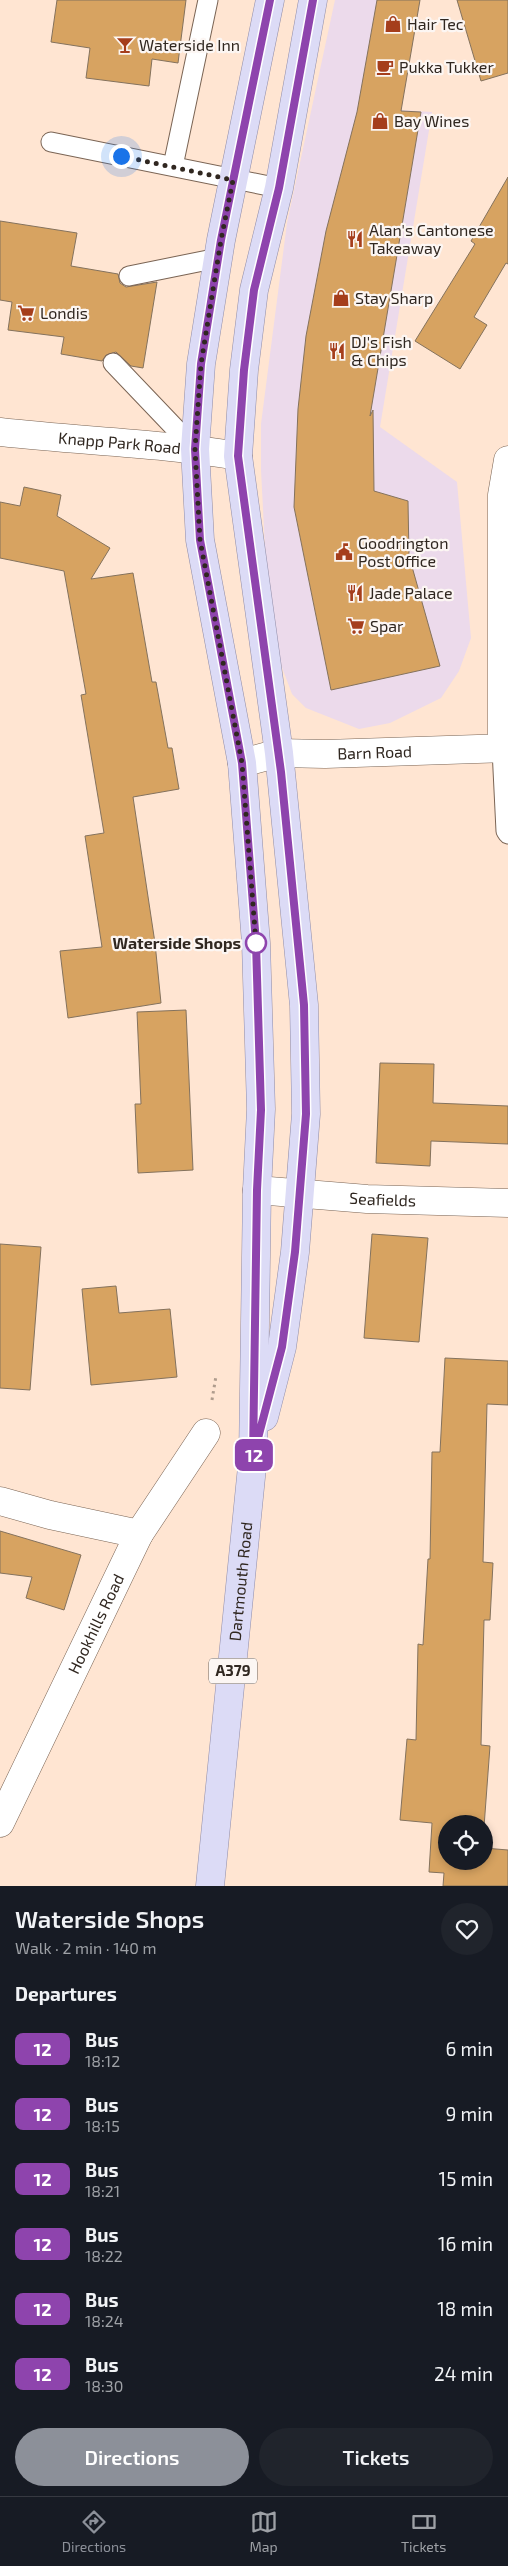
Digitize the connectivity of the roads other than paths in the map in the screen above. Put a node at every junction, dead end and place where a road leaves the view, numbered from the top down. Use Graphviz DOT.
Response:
graph roads {
  1 [pos="208,0"];
  2 [pos="270,0"];
  3 [pos="313,0"];
  4 [pos="52,142"];
  5 [pos="173,166"];
  6 [pos="233,180"];
  7 [pos="279,188"];
  8 [pos="218,258"];
  9 [pos="129,276"];
  10 [pos="113,363"];
  11 [pos="0,432"];
  12 [pos="195,449"];
  13 [pos="238,456"];
  14 [pos="508,460"];
  15 [pos="505,749"];
  16 [pos="279,752"];
  17 [pos="242,763"];
  18 [pos="508,834"];
  19 [pos="257,1190"];
  20 [pos="300,1196"];
  21 [pos="508,1203"];
  22 [pos="206,1433"];
  23 [pos="253,1457"];
  24 [pos="0,1501"];
  25 [pos="139,1534"];
  26 [pos="0,1823"];
  27 [pos="210,1886"];
  1 -- 5 [label="lane"];
  2 -- 6 [label="main road, Dartmouth Road / A379"];
  3 -- 7 [label="main road, Dartmouth Road / A379"];
  4 -- 5 [label="lane"];
  5 -- 6 [label="lane"];
  6 -- 7 [label="lane"];
  6 -- 8 [label="main road, Dartmouth Road / A379"];
  7 -- 13 [label="main road, Dartmouth Road / A379"];
  8 -- 9 [label="lane"];
  8 -- 12 [label="main road, Dartmouth Road / A379"];
  10 -- 12 [label="lane"];
  11 -- 12 [label="street, Knapp Park Road"];
  12 -- 13 [label="street, Knapp Park Road"];
  12 -- 17 [label="main road, Dartmouth Road / A379"];
  13 -- 16 [label="main road, Dartmouth Road / A379"];
  14 -- 15 [label="street"];
  15 -- 16 [label="street, Barn Road"];
  15 -- 18 [label="lane"];
  16 -- 17 [label="street, Barn Road"];
  16 -- 20 [label="main road, Dartmouth Road / A379"];
  17 -- 19 [label="main road, Dartmouth Road / A379"];
  19 -- 20 [label="street, Seafields"];
  19 -- 23 [label="main road, Dartmouth Road / A379"];
  20 -- 21 [label="street, Seafields"];
  20 -- 23 [label="main road, Dartmouth Road / A379"];
  22 -- 25 [label="street, Hookhills Road"];
  23 -- 27 [label="main road, Dartmouth Road / A379"];
  24 -- 25 [label="street"];
  25 -- 26 [label="street, Hookhills Road"];
}
